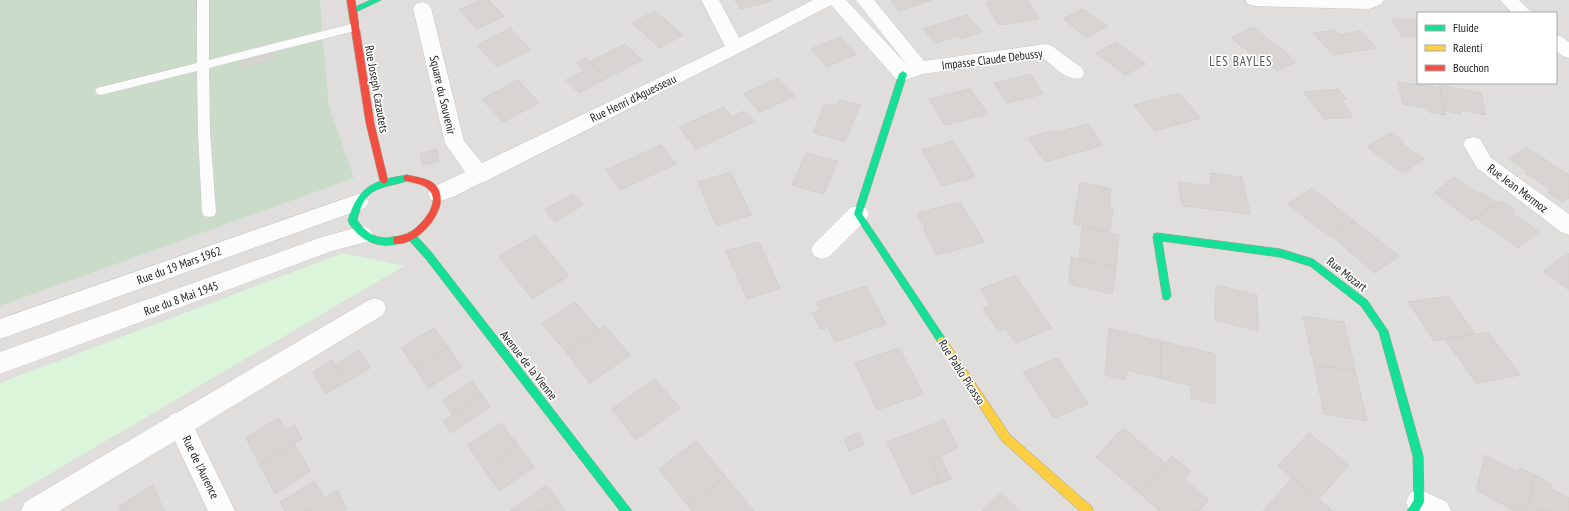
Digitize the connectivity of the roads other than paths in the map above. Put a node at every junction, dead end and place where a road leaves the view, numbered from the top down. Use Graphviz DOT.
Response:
graph roads {
  1 [pos="204,0"];
  2 [pos="351,0"];
  3 [pos="377,0"];
  4 [pos="710,0"];
  5 [pos="827,0"];
  6 [pos="836,0"];
  7 [pos="865,0"];
  8 [pos="1254,0"];
  9 [pos="1375,0"];
  10 [pos="1509,0"];
  11 [pos="422,8"];
  12 [pos="353,10"];
  13 [pos="1523,12"];
  14 [pos="355,27"];
  15 [pos="1557,42"];
  16 [pos="734,48"];
  17 [pos="1569,52"];
  18 [pos="202,66"];
  19 [pos="911,71"];
  20 [pos="1075,73"];
  21 [pos="101,91"];
  22 [pos="1473,144"];
  23 [pos="479,175"];
  24 [pos="384,181"];
  25 [pos="438,194"];
  26 [pos="358,202"];
  27 [pos="209,212"];
  28 [pos="858,214"];
  29 [pos="1569,226"];
  30 [pos="362,235"];
  31 [pos="411,236"];
  32 [pos="822,250"];
  33 [pos="1166,296"];
  34 [pos="375,308"];
  35 [pos="0,329"];
  36 [pos="0,363"];
  37 [pos="179,423"];
  38 [pos="1423,508"];
  39 [pos="34,511"];
  40 [pos="222,511"];
  41 [pos="627,511"];
  42 [pos="1088,511"];
  1 -- 18 [label="lane"];
  2 -- 12 [label="street, Rue Joseph Cazautets"];
  3 -- 12 [label="street"];
  4 -- 16 [label="street"];
  5 -- 16 [label="street, Rue Henri d'Aguesseau"];
  6 -- 19 [label="street"];
  7 -- 19 [label="street"];
  8 -- 9 [label="street"];
  10 -- 13 [label="street"];
  11 -- 23 [label="street, Square du Souvenir"];
  12 -- 14 [label="street, Rue Joseph Cazautets"];
  14 -- 18 [label="lane"];
  14 -- 24 [label="street, Rue Joseph Cazautets"];
  15 -- 17 [label="street"];
  16 -- 23 [label="street, Rue Henri d'Aguesseau"];
  18 -- 21 [label="lane"];
  18 -- 27 [label="lane"];
  19 -- 20 [label="street, Impasse Claude Debussy"];
  19 -- 28 [label="street"];
  22 -- 29 [label="street, Rue Jean Mermoz"];
  23 -- 25 [label="street, Rue Henri d'Aguesseau"];
  24 -- 25 [label="street"];
  24 -- 26 [label="street"];
  25 -- 31 [label="street"];
  26 -- 30 [label="street"];
  26 -- 35 [label="street, Rue du 19 Mars 1962"];
  28 -- 32 [label="street"];
  28 -- 42 [label="street, Rue Pablo Picasso"];
  30 -- 31 [label="street"];
  30 -- 36 [label="street, Rue du 8 Mai 1945"];
  31 -- 41 [label="street, Avenue de la Vienne"];
  33 -- 38 [label="street, Rue Mozart"];
  34 -- 37 [label="street"];
  37 -- 39 [label="street"];
  37 -- 40 [label="street, Rue de l'Aurence"];
}
